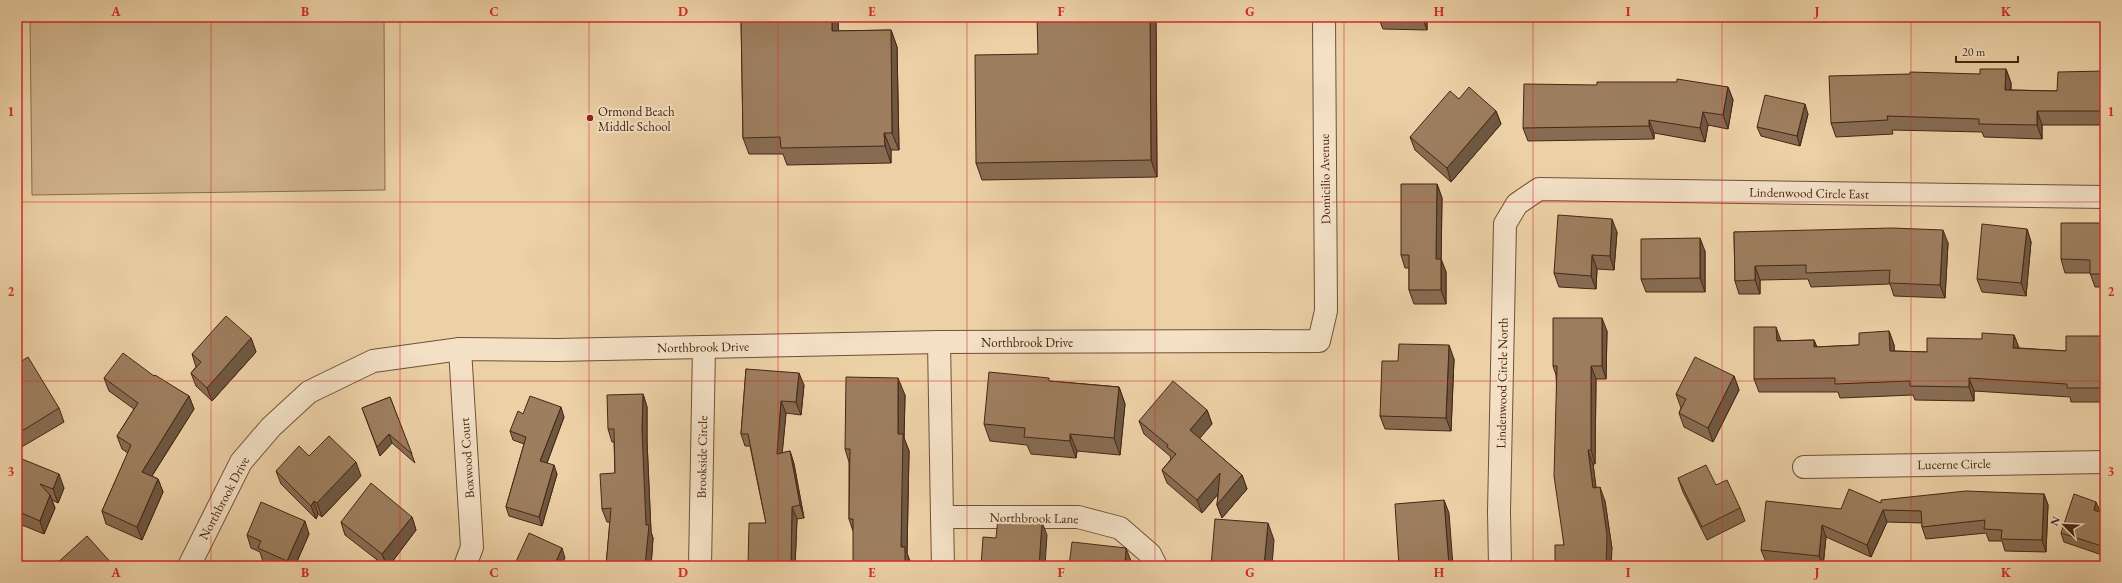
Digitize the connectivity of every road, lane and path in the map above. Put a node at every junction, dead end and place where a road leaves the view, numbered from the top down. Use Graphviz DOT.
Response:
graph roads {
  1 [pos="1324,17"];
  2 [pos="2105,197"];
  3 [pos="1517,204"];
  4 [pos="1319,341"];
  5 [pos="939,342"];
  6 [pos="704,348"];
  7 [pos="460,350"];
  8 [pos="2105,462"];
  9 [pos="1804,467"];
  10 [pos="942,516"];
  11 [pos="189,566"];
  12 [pos="465,566"];
  13 [pos="700,566"];
  14 [pos="943,566"];
  15 [pos="1156,566"];
  16 [pos="1500,566"];
  1 -- 4 [label="street, Domicilio Avenue"];
  2 -- 3 [label="street, Lindenwood Circle East"];
  3 -- 16 [label="street, Lindenwood Circle North"];
  4 -- 5 [label="street, Northbrook Drive"];
  5 -- 6 [label="street, Northbrook Drive"];
  5 -- 10 [label="street"];
  6 -- 7 [label="street, Northbrook Drive"];
  6 -- 13 [label="street, Brookside Circle"];
  7 -- 11 [label="street, Northbrook Drive"];
  7 -- 12 [label="street, Boxwood Court"];
  8 -- 9 [label="street, Lucerne Circle"];
  10 -- 14 [label="street"];
  10 -- 15 [label="street, Northbrook Lane"];
}
